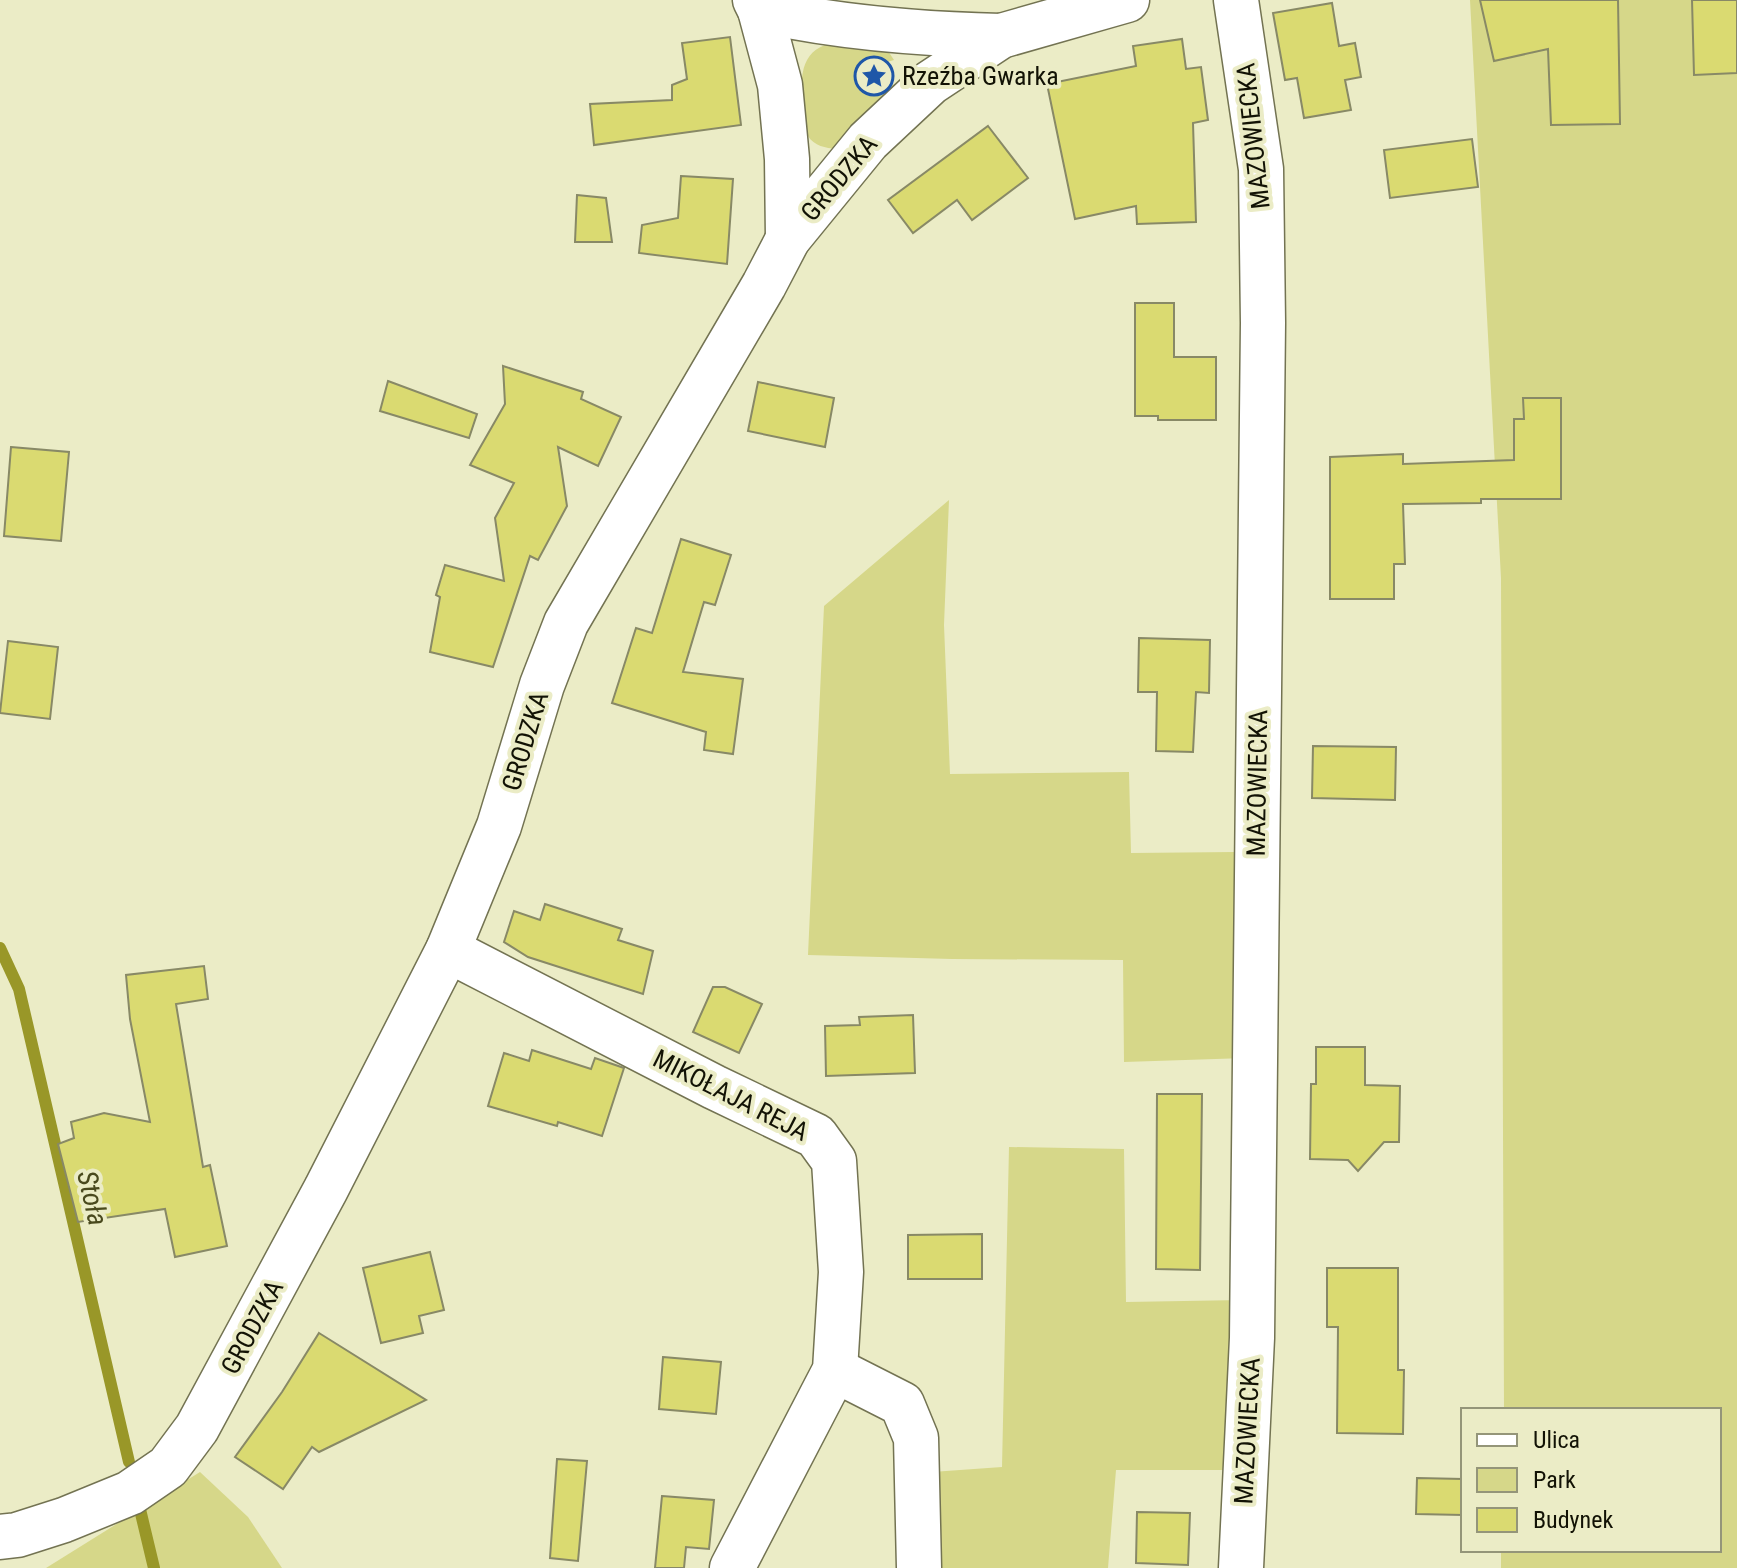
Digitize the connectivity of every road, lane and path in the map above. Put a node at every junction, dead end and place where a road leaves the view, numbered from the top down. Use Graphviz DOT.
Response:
graph roads {
  1 [pos="1127,0"];
  2 [pos="1236,0"];
  3 [pos="757,5"];
  4 [pos="1001,36"];
  5 [pos="788,239"];
  6 [pos="448,950"];
  7 [pos="835,1370"];
  8 [pos="0,1537"];
  9 [pos="732,1568"];
  10 [pos="919,1568"];
  11 [pos="1241,1568"];
  1 -- 4 [label="street, GRODZKA"];
  2 -- 11 [label="street, MAZOWIECKA"];
  3 -- 4 [label="street"];
  3 -- 5 [label="street"];
  4 -- 5 [label="street, GRODZKA"];
  5 -- 6 [label="street, GRODZKA"];
  6 -- 7 [label="street, MIKOŁAJA REJA"];
  6 -- 8 [label="street, GRODZKA"];
  7 -- 9 [label="street, MIKOŁAJA REJA"];
  7 -- 10 [label="street"];
}
